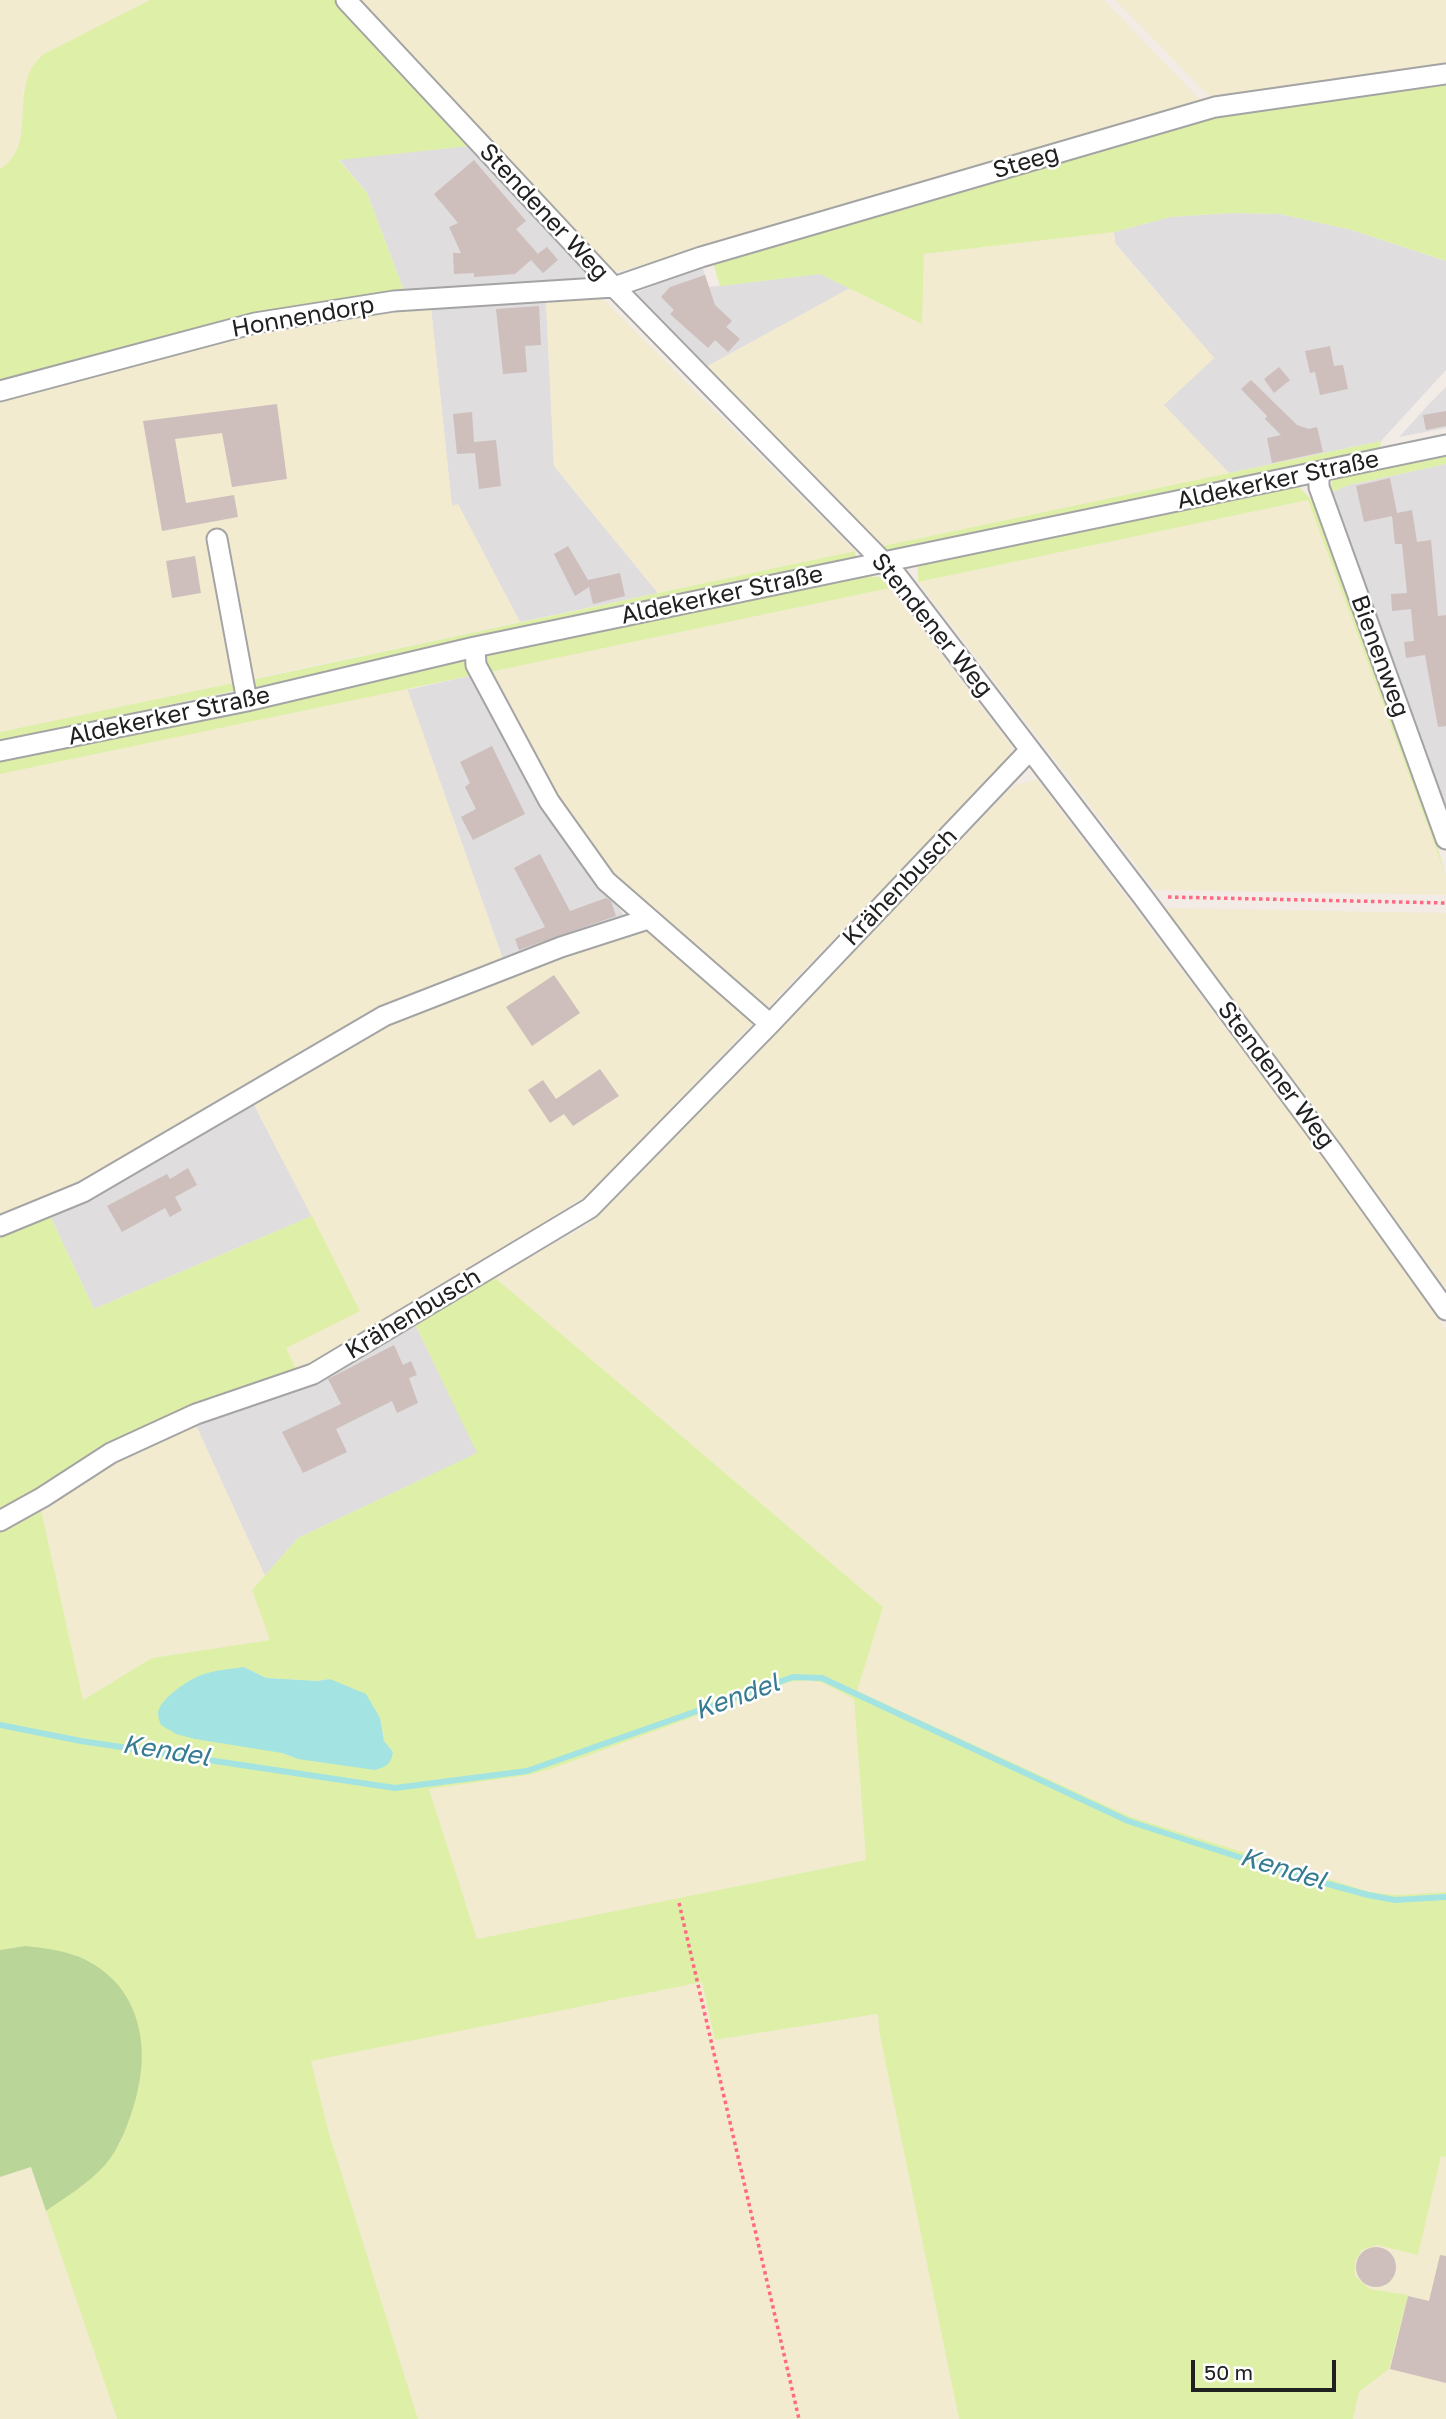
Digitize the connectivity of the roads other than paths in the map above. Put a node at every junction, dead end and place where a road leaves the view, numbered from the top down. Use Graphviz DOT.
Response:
graph roads {
  1 [pos="346,0"];
  2 [pos="1446,74"];
  3 [pos="614,288"];
  4 [pos="0,391"];
  5 [pos="1446,445"];
  6 [pos="1319,472"];
  7 [pos="216,539"];
  8 [pos="884,561"];
  9 [pos="475,647"];
  10 [pos="247,701"];
  11 [pos="1030,750"];
  12 [pos="0,751"];
  13 [pos="1446,838"];
  14 [pos="648,919"];
  15 [pos="770,1024"];
  16 [pos="0,1226"];
  17 [pos="1446,1310"];
  18 [pos="0,1521"];
  1 -- 3 [label="street, Stendener Weg"];
  2 -- 3 [label="street, Steeg"];
  3 -- 4 [label="street, Honnendorp"];
  3 -- 8 [label="street, Stendener Weg"];
  5 -- 6 [label="street, Aldekerker Straße"];
  6 -- 8 [label="street, Aldekerker Straße"];
  6 -- 13 [label="street, Bienenweg"];
  7 -- 10 [label="street"];
  8 -- 9 [label="street, Aldekerker Straße"];
  8 -- 11 [label="street, Stendener Weg"];
  9 -- 10 [label="street, Aldekerker Straße"];
  9 -- 14 [label="street"];
  10 -- 12 [label="street, Aldekerker Straße"];
  11 -- 15 [label="street, Krähenbusch"];
  11 -- 17 [label="street, Stendener Weg"];
  14 -- 15 [label="street"];
  14 -- 16 [label="street"];
  15 -- 18 [label="street, Krähenbusch"];
}
